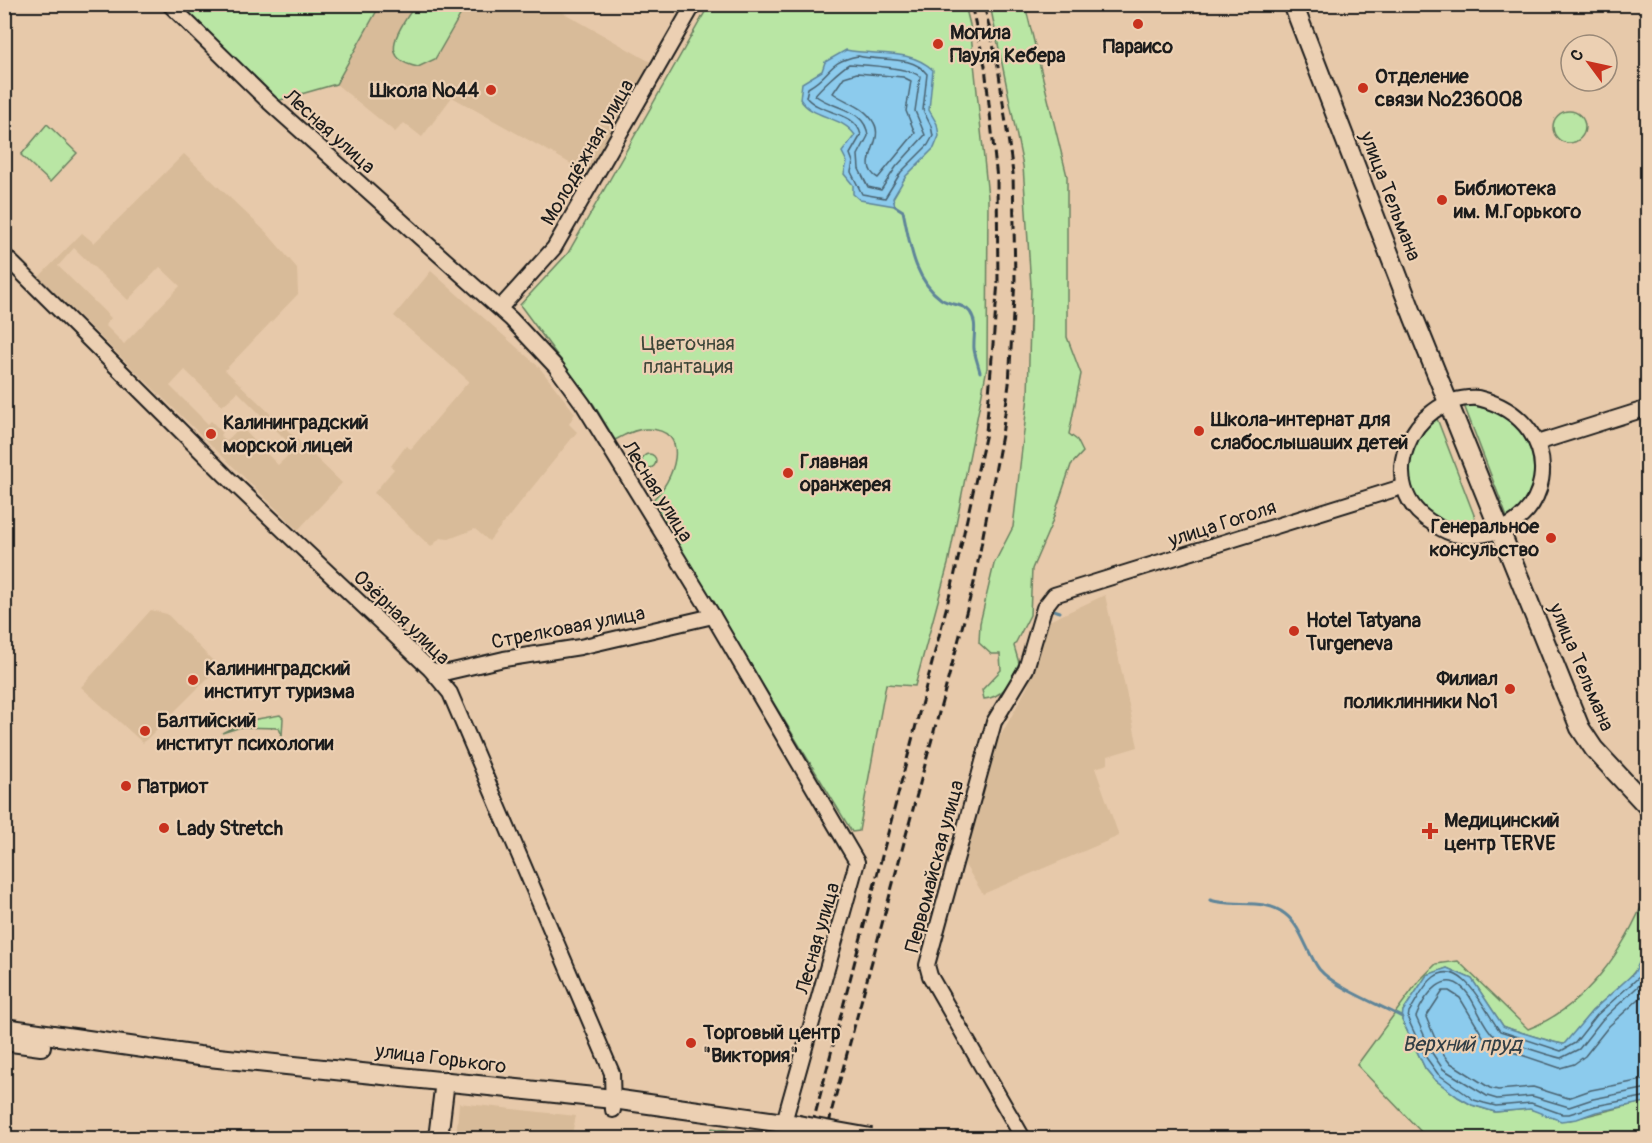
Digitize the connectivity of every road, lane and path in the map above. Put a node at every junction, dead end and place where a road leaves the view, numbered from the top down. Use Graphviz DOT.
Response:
graph roads {
  1 [pos="169,4"];
  2 [pos="694,4"];
  3 [pos="1293,4"];
  4 [pos="4,255"];
  5 [pos="500,308"];
  6 [pos="1449,403"];
  7 [pos="1647,408"];
  8 [pos="1537,443"];
  9 [pos="1402,487"];
  10 [pos="1500,529"];
  11 [pos="1054,595"];
  12 [pos="713,616"];
  13 [pos="431,670"];
  14 [pos="1647,807"];
  15 [pos="4,1028"];
  16 [pos="4,1041"];
  17 [pos="445,1086"];
  18 [pos="613,1104"];
  19 [pos="784,1127"];
  20 [pos="438,1138"];
  21 [pos="821,1138"];
  22 [pos="871,1138"];
  23 [pos="1023,1138"];
  1 -- 5 [label="street, Лесная улица"];
  2 -- 5 [label="street, Молодёжная улица"];
  3 -- 6 [label="main road, улица Тельмана"];
  4 -- 13 [label="street, Озёрная улица"];
  5 -- 12 [label="street, Лесная улица"];
  6 -- 8 [label="street"];
  6 -- 9 [label="street"];
  6 -- 10 [label="main road, улица Тельмана"];
  7 -- 8 [label="street"];
  8 -- 10 [label="street"];
  9 -- 10 [label="street"];
  9 -- 11 [label="street, улица Гоголя"];
  10 -- 14 [label="main road, улица Тельмана"];
  11 -- 23 [label="street, Первомайская улица"];
  12 -- 13 [label="street, Стрелковая улица"];
  12 -- 19 [label="street, Лесная улица"];
  13 -- 18 [label="street, Озёрная улица"];
  15 -- 17 [label="main road, улица Горького"];
  16 -- 17 [label="main road, улица Горького"];
  17 -- 18 [label="main road, улица Горького"];
  17 -- 20 [label="main road"];
  18 -- 19 [label="main road, улица Горького"];
  19 -- 21 [label="main road, улица Горького"];
  19 -- 22 [label="main road, улица Горького, bridge"];
}
